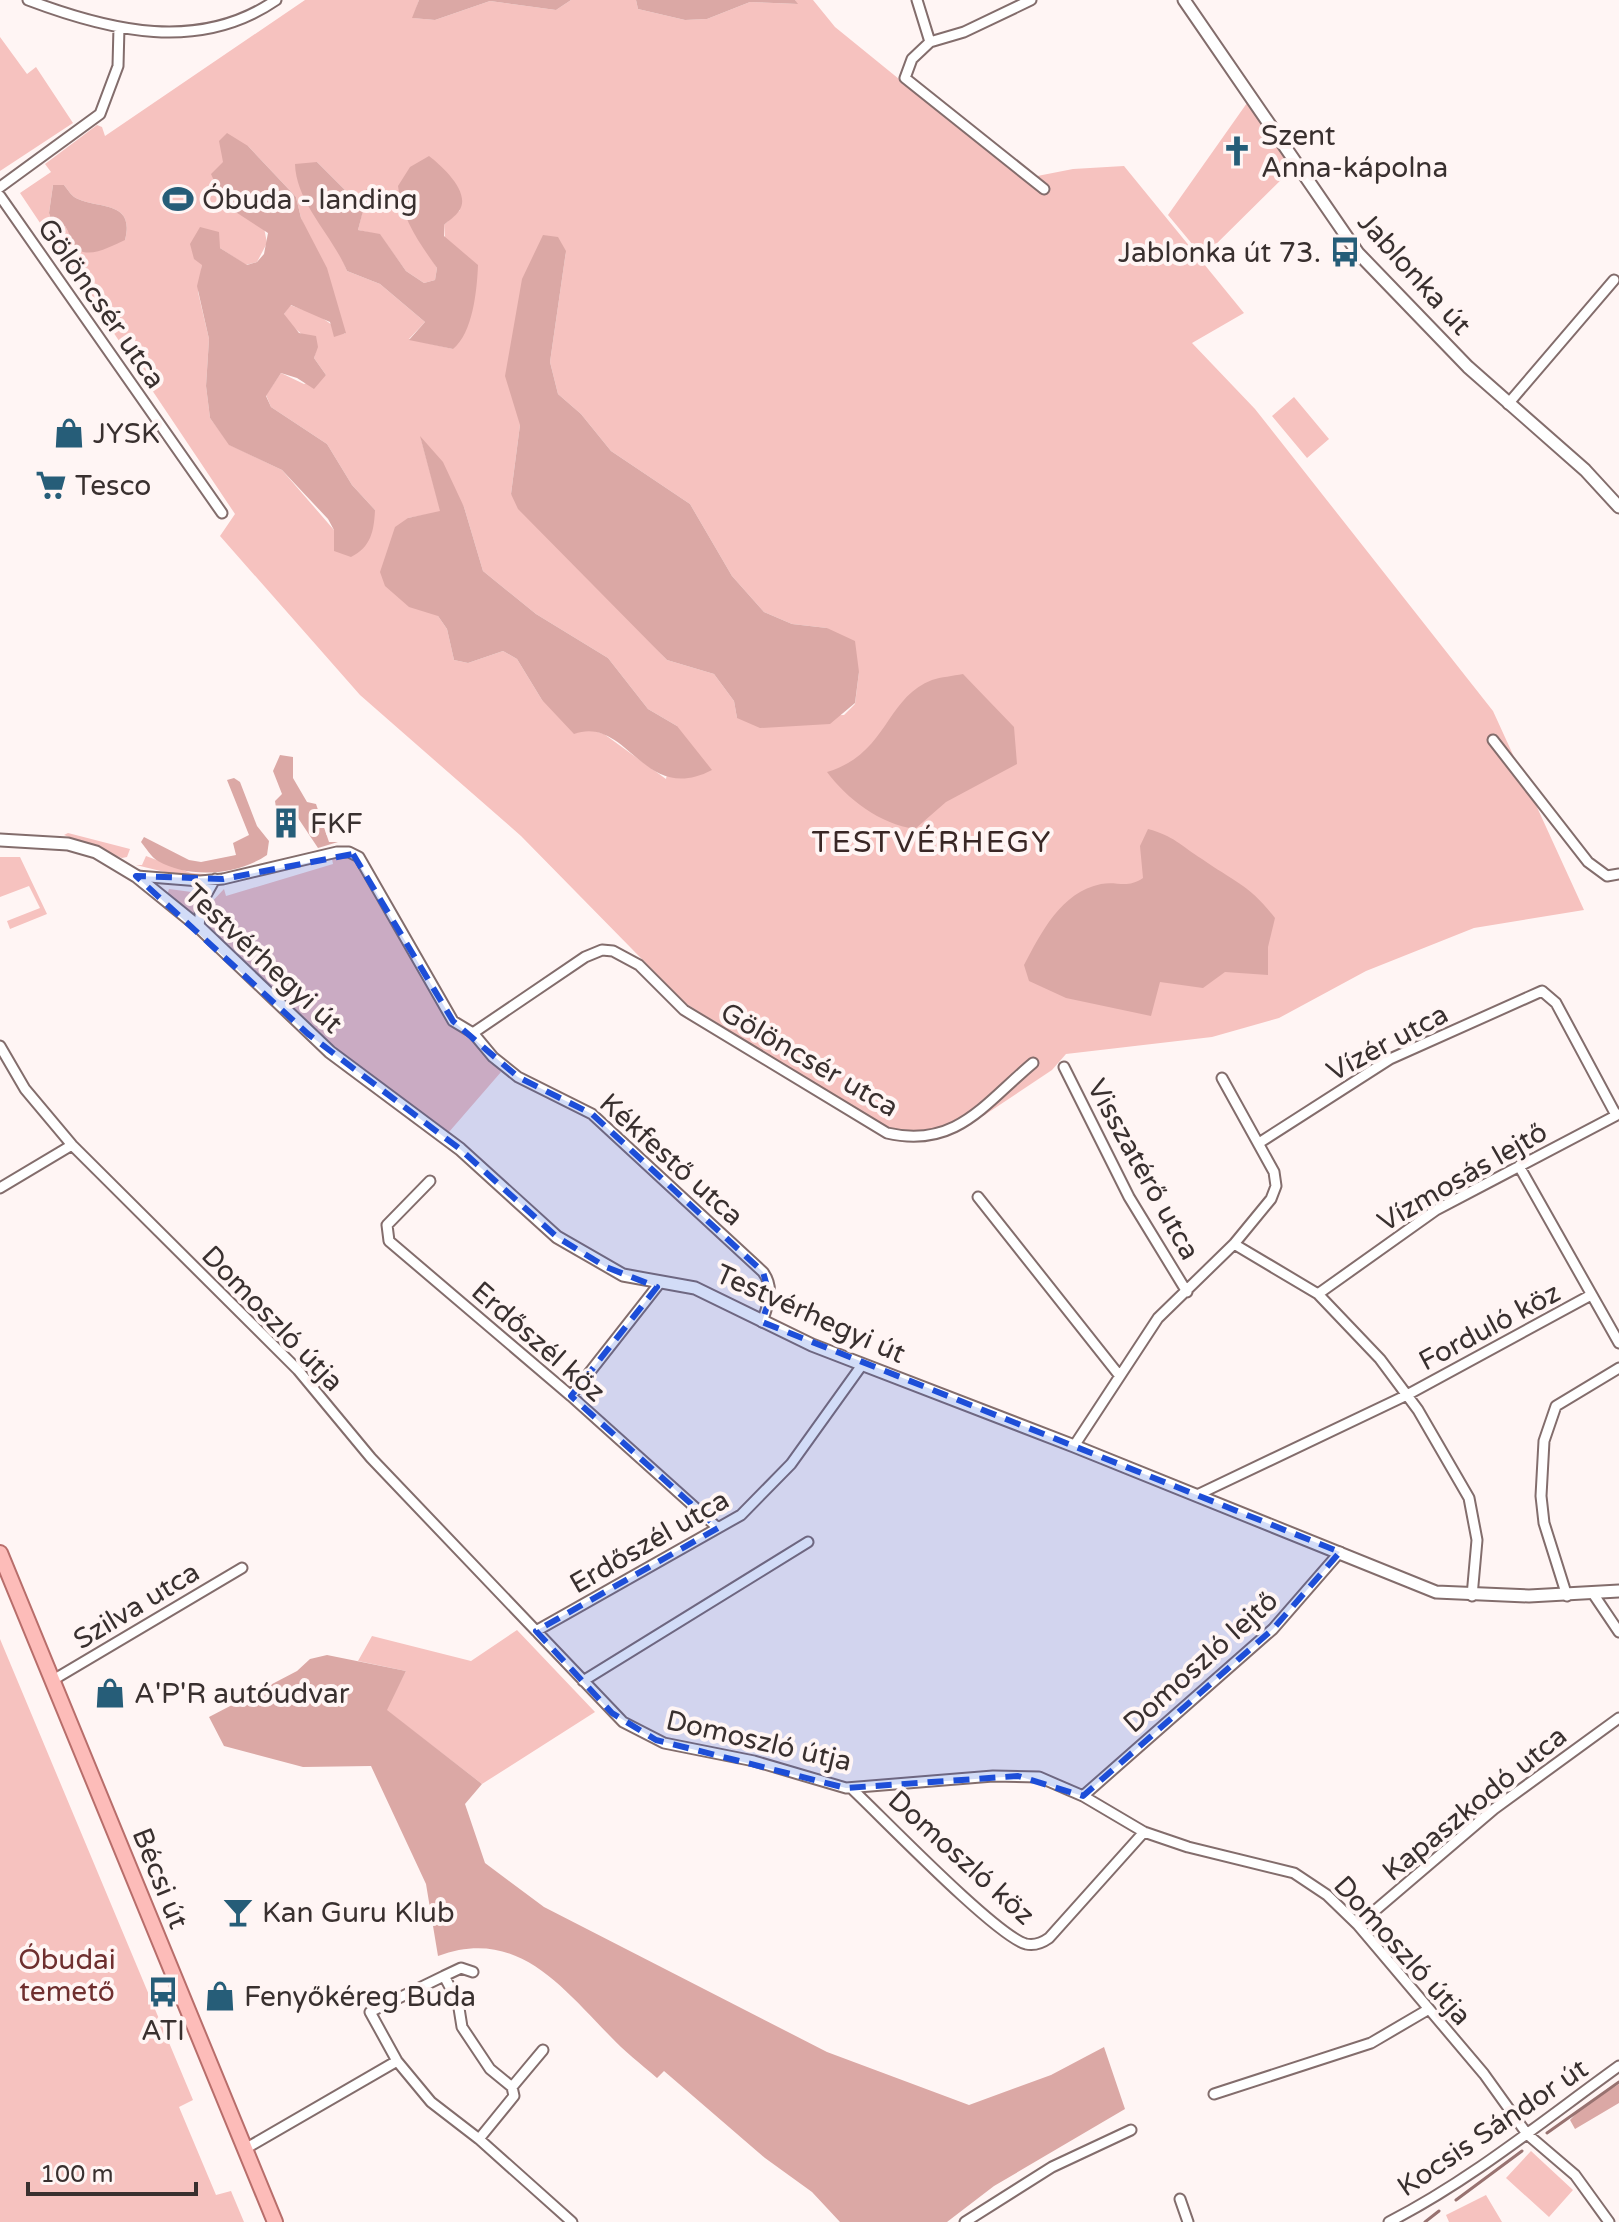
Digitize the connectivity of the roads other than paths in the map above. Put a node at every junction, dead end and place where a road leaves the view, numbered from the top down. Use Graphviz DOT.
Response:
graph roads {
  1 [pos="28,0"];
  2 [pos="56,0"];
  3 [pos="276,0"];
  4 [pos="917,0"];
  5 [pos="1031,0"];
  6 [pos="1184,0"];
  7 [pos="45,6"];
  8 [pos="119,27"];
  9 [pos="930,42"];
  10 [pos="0,187"];
  11 [pos="1044,189"];
  12 [pos="0,196"];
  13 [pos="1614,280"];
  14 [pos="1508,404"];
  15 [pos="1619,507"];
  16 [pos="222,513"];
  17 [pos="1493,740"];
  18 [pos="0,840"];
  19 [pos="1619,874"];
  20 [pos="136,876"];
  21 [pos="215,879"];
  22 [pos="199,927"];
  23 [pos="473,1033"];
  24 [pos="0,1046"];
  25 [pos="1033,1063"];
  26 [pos="1064,1067"];
  27 [pos="1222,1078"];
  28 [pos="1617,1115"];
  29 [pos="1259,1143"];
  30 [pos="72,1145"];
  31 [pos="1519,1166"];
  32 [pos="430,1181"];
  33 [pos="0,1188"];
  34 [pos="978,1197"];
  35 [pos="1234,1244"];
  36 [pos="659,1284"];
  37 [pos="1187,1292"];
  38 [pos="1318,1294"];
  39 [pos="1591,1295"];
  40 [pos="762,1322"];
  41 [pos="1619,1343"];
  42 [pos="862,1365"];
  43 [pos="1619,1368"];
  44 [pos="1119,1375"];
  45 [pos="1407,1395"];
  46 [pos="571,1396"];
  47 [pos="1074,1446"];
  48 [pos="1197,1495"];
  49 [pos="718,1528"];
  50 [pos="808,1542"];
  51 [pos="1340,1552"];
  52 [pos="0,1553"];
  53 [pos="242,1568"];
  54 [pos="1619,1591"];
  55 [pos="1594,1595"];
  56 [pos="1472,1596"];
  57 [pos="1567,1596"];
  58 [pos="536,1631"];
  59 [pos="1619,1632"];
  60 [pos="53,1680"];
  61 [pos="583,1681"];
  62 [pos="1619,1718"];
  63 [pos="851,1788"];
  64 [pos="1083,1796"];
  65 [pos="1144,1832"];
  66 [pos="1358,1925"];
  67 [pos="473,1972"];
  68 [pos="444,1976"];
  69 [pos="1429,2009"];
  70 [pos="543,2050"];
  71 [pos="397,2061"];
  72 [pos="1619,2066"];
  73 [pos="512,2087"];
  74 [pos="1214,2094"];
  75 [pos="1131,2130"];
  76 [pos="1527,2134"];
  77 [pos="479,2139"];
  78 [pos="245,2149"];
  79 [pos="1180,2199"];
  80 [pos="275,2222"];
  81 [pos="572,2222"];
  82 [pos="965,2222"];
  83 [pos="1188,2222"];
  84 [pos="1389,2222"];
  85 [pos="1609,2222"];
  1 -- 7 [label="street"];
  2 -- 7 [label="street"];
  3 -- 8 [label="street"];
  4 -- 9 [label="street"];
  5 -- 9 [label="street"];
  6 -- 14 [label="street, Jablonka út"];
  7 -- 8 [label="street"];
  8 -- 10 [label="street"];
  9 -- 11 [label="street"];
  12 -- 16 [label="street, Gölöncsér utca"];
  13 -- 14 [label="street"];
  14 -- 15 [label="street, Jablonka út"];
  17 -- 19 [label="street"];
  18 -- 20 [label="street, Testvérhegyi út"];
  20 -- 21 [label="street, Kékfestő utca"];
  20 -- 22 [label="street, Testvérhegyi út"];
  21 -- 22 [label="street"];
  21 -- 23 [label="street, Kékfestő utca"];
  22 -- 36 [label="street, Testvérhegyi út"];
  23 -- 25 [label="street, Gölöncsér utca"];
  23 -- 40 [label="street, Kékfestő utca"];
  24 -- 30 [label="street, Domoszló útja"];
  26 -- 37 [label="street, Visszatérő utca"];
  27 -- 29 [label="street"];
  28 -- 29 [label="street, Vízér utca"];
  28 -- 31 [label="street, Vízmosás lejtő"];
  29 -- 35 [label="street, Visszatérő utca"];
  30 -- 33 [label="street"];
  30 -- 58 [label="street, Domoszló útja"];
  31 -- 38 [label="street, Vízmosás lejtő"];
  31 -- 39 [label="street"];
  32 -- 46 [label="street, Erdőszél köz"];
  34 -- 44 [label="street"];
  35 -- 37 [label="street, Visszatérő utca"];
  35 -- 38 [label="street"];
  36 -- 40 [label="street, Testvérhegyi út"];
  36 -- 46 [label="street"];
  37 -- 44 [label="street, Visszatérő utca"];
  38 -- 45 [label="street"];
  39 -- 41 [label="street"];
  39 -- 45 [label="street, Forduló köz"];
  40 -- 42 [label="street, Testvérhegyi út"];
  42 -- 47 [label="street, Testvérhegyi út"];
  42 -- 49 [label="street, Erdőszél utca"];
  43 -- 57 [label="street"];
  44 -- 47 [label="street, Visszatérő utca"];
  45 -- 48 [label="street"];
  45 -- 56 [label="street"];
  46 -- 49 [label="street, Erdőszél köz"];
  47 -- 48 [label="street, Testvérhegyi út"];
  48 -- 51 [label="street, Testvérhegyi út"];
  49 -- 58 [label="street, Erdőszél utca"];
  50 -- 61 [label="street"];
  51 -- 56 [label="street, Testvérhegyi út"];
  51 -- 64 [label="street, Domoszló lejtő"];
  52 -- 60 [label="main road, Bécsi út"];
  53 -- 60 [label="street, Szilva utca"];
  54 -- 55 [label="street, Testvérhegyi út"];
  55 -- 57 [label="street, Testvérhegyi út"];
  55 -- 59 [label="street"];
  56 -- 57 [label="street, Testvérhegyi út"];
  58 -- 61 [label="street, Domoszló útja"];
  60 -- 78 [label="main road, Bécsi út"];
  61 -- 63 [label="street, Domoszló útja"];
  62 -- 66 [label="street, Kapaszkodó utca"];
  63 -- 64 [label="street, Domoszló útja"];
  63 -- 65 [label="street, Domoszló köz"];
  64 -- 65 [label="street, Domoszló útja"];
  65 -- 66 [label="street, Domoszló útja"];
  66 -- 69 [label="street, Domoszló útja"];
  67 -- 68 [label="street"];
  68 -- 71 [label="street"];
  68 -- 73 [label="street"];
  69 -- 74 [label="street"];
  69 -- 76 [label="street, Domoszló útja"];
  70 -- 73 [label="street"];
  71 -- 77 [label="street"];
  71 -- 78 [label="street"];
  72 -- 76 [label="street, Kocsis Sándor út"];
  73 -- 77 [label="street"];
  75 -- 82 [label="street"];
  76 -- 84 [label="street, Kocsis Sándor út"];
  76 -- 85 [label="street, Domoszló útja"];
  77 -- 81 [label="street"];
  78 -- 80 [label="main road, Bécsi út"];
  79 -- 83 [label="street"];
}
